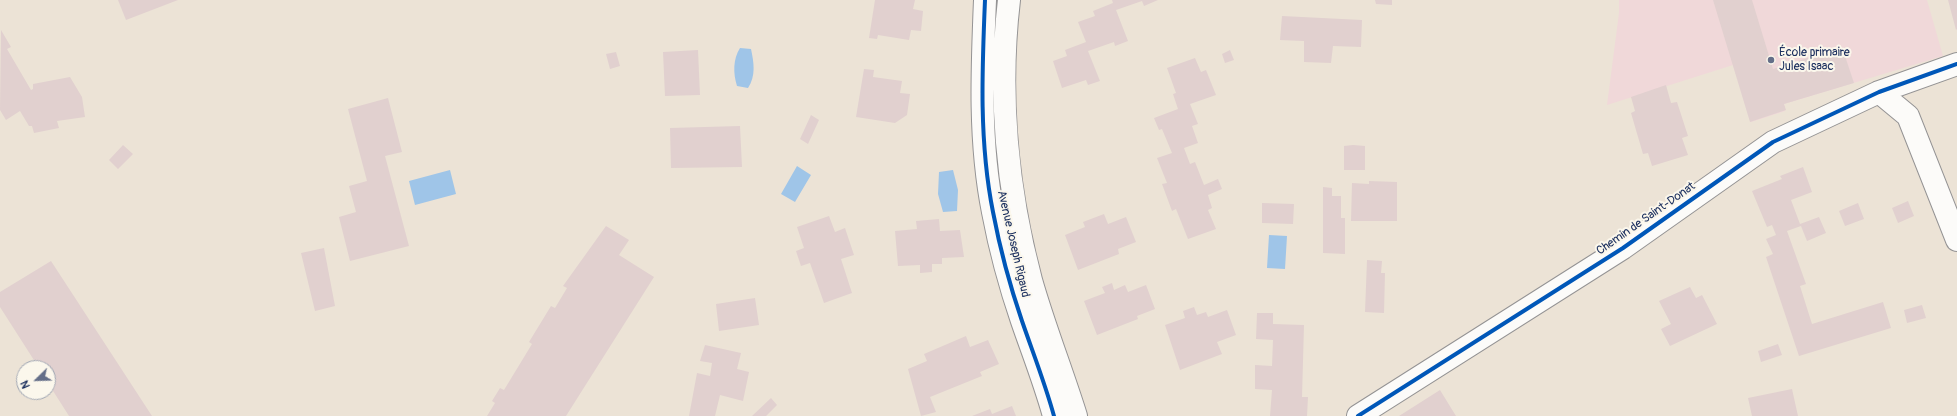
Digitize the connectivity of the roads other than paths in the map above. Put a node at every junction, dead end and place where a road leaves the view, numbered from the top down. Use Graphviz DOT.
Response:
graph roads {
  1 [pos="985,0"];
  2 [pos="1008,0"];
  3 [pos="1957,64"];
  4 [pos="1919,78"];
  5 [pos="1879,92"];
  6 [pos="1908,116"];
  7 [pos="1957,240"];
  8 [pos="1054,416"];
  9 [pos="1076,416"];
  10 [pos="1358,416"];
  1 -- 8 [label="street, Avenue Joseph Rigaud"];
  2 -- 9 [label="street, Avenue Joseph Rigaud"];
  3 -- 4 [label="street, Chemin de Saint-Donat"];
  4 -- 5 [label="street, Chemin de Saint-Donat"];
  4 -- 6 [label="street"];
  5 -- 6 [label="street"];
  5 -- 10 [label="street, Chemin de Saint-Donat"];
  6 -- 7 [label="street"];
}
